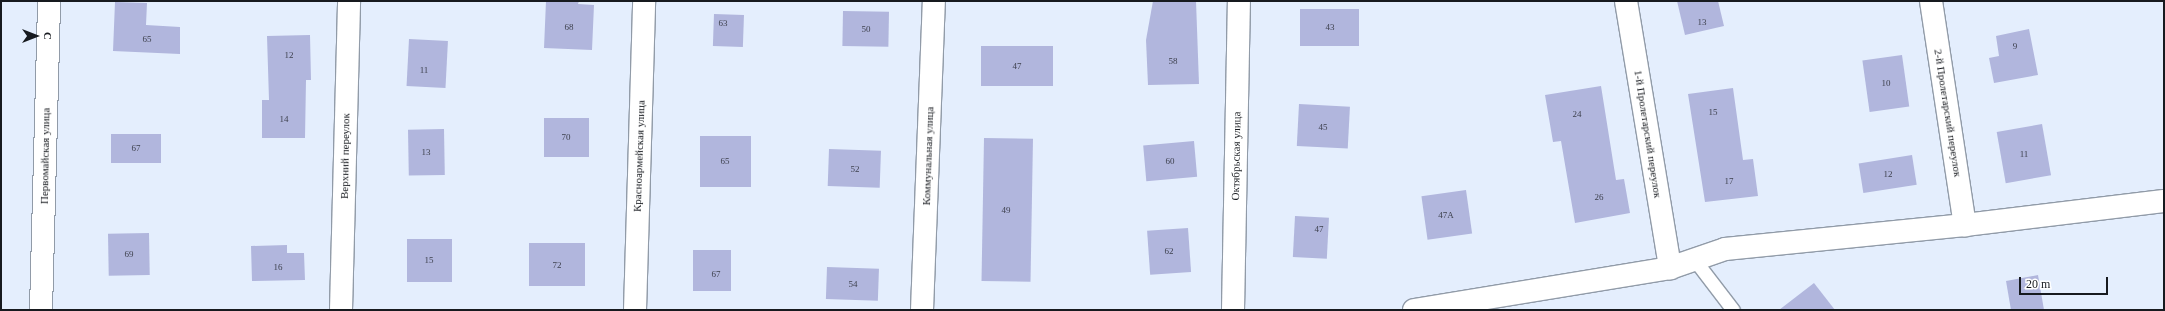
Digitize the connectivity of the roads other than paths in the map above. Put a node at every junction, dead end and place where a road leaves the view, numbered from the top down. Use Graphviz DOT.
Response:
graph roads {
  1 [pos="48,1"];
  2 [pos="350,1"];
  3 [pos="644,1"];
  4 [pos="934,1"];
  5 [pos="1239,1"];
  6 [pos="1626,1"];
  7 [pos="1931,1"];
  8 [pos="2164,201"];
  9 [pos="1965,225"];
  10 [pos="1694,259"];
  11 [pos="1670,268"];
  12 [pos="40,310"];
  13 [pos="341,310"];
  14 [pos="635,310"];
  15 [pos="922,310"];
  16 [pos="1233,310"];
  17 [pos="1414,310"];
  18 [pos="1733,310"];
  1 -- 12 [label="street, Первомайская улица"];
  2 -- 13 [label="street, Верхний переулок"];
  3 -- 14 [label="street, Красноармейская улица"];
  4 -- 15 [label="street, Коммунальная улица"];
  5 -- 16 [label="street, Октябрьская улица"];
  6 -- 11 [label="street, 1-й Пролетарский переулок"];
  7 -- 9 [label="street, 2-й Пролетарский переулок"];
  8 -- 9 [label="street"];
  9 -- 10 [label="street"];
  10 -- 11 [label="street"];
  10 -- 18 [label="lane"];
  11 -- 17 [label="street"];
}
